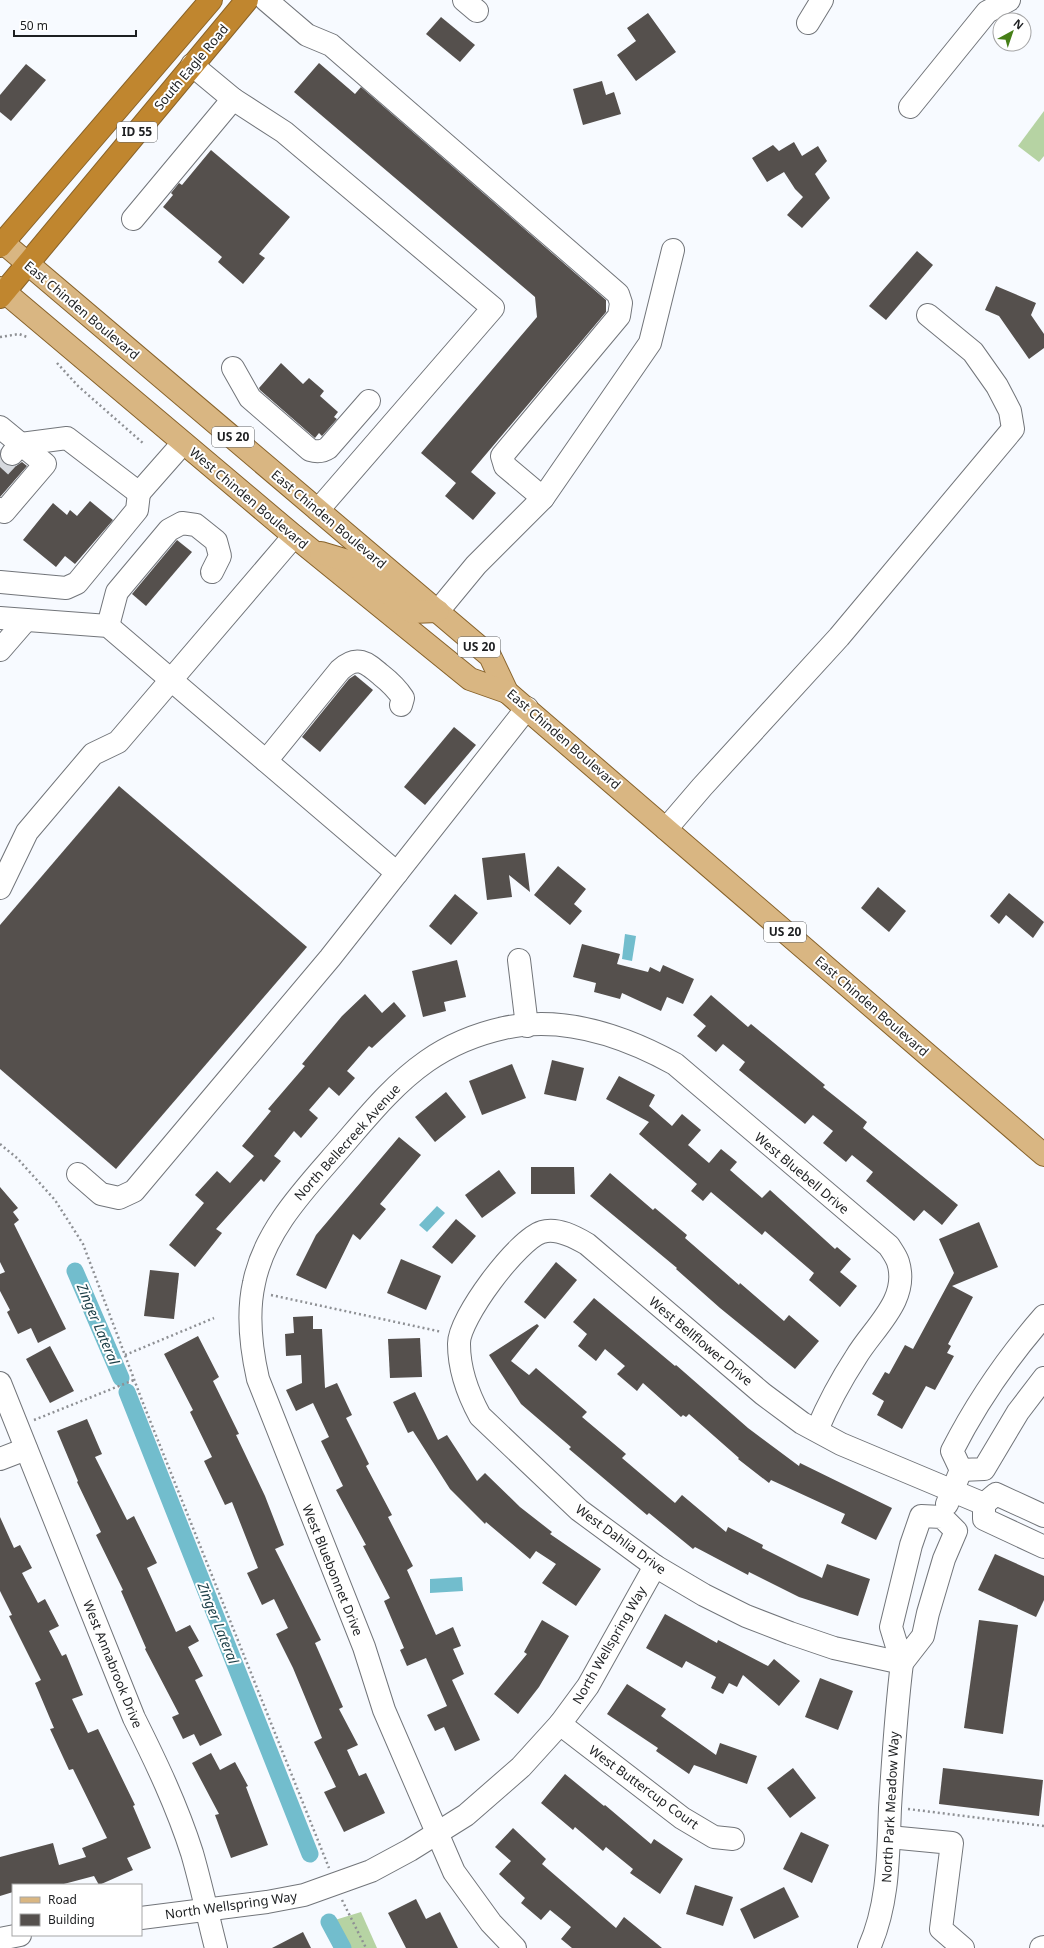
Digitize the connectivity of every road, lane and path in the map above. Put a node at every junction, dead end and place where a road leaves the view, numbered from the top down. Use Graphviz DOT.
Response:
graph roads {
  1 [pos="211,0"];
  2 [pos="247,0"];
  3 [pos="266,0"];
  4 [pos="822,0"];
  5 [pos="1009,0"];
  6 [pos="808,23"];
  7 [pos="192,65"];
  8 [pos="233,99"];
  9 [pos="910,107"];
  10 [pos="133,219"];
  11 [pos="1,243"];
  12 [pos="673,250"];
  13 [pos="27,264"];
  14 [pos="1,292"];
  15 [pos="928,315"];
  16 [pos="0,337"];
  17 [pos="34,339"];
  18 [pos="52,357"];
  19 [pos="233,368"];
  20 [pos="369,401"];
  21 [pos="1,431"];
  22 [pos="182,443"];
  23 [pos="144,444"];
  24 [pos="16,449"];
  25 [pos="139,493"];
  26 [pos="543,498"];
  27 [pos="0,509"];
  28 [pos="318,510"];
  29 [pos="302,543"];
  30 [pos="212,572"];
  31 [pos="0,582"];
  32 [pos="438,611"];
  33 [pos="0,618"];
  34 [pos="26,620"];
  35 [pos="108,626"];
  36 [pos="0,650"];
  37 [pos="171,680"];
  38 [pos="507,692"];
  39 [pos="401,705"];
  40 [pos="527,708"];
  41 [pos="266,762"];
  42 [pos="666,829"];
  43 [pos="397,873"];
  44 [pos="0,888"];
  45 [pos="519,960"];
  46 [pos="527,1026"];
  47 [pos="0,1144"];
  48 [pos="1044,1155"];
  49 [pos="78,1174"];
  50 [pos="261,1299"];
  51 [pos="476,1301"];
  52 [pos="1044,1316"];
  53 [pos="214,1318"];
  54 [pos="447,1333"];
  55 [pos="125,1356"];
  56 [pos="1044,1378"];
  57 [pos="134,1380"];
  58 [pos="0,1383"];
  59 [pos="31,1421"];
  60 [pos="817,1430"];
  61 [pos="26,1448"];
  62 [pos="0,1459"];
  63 [pos="961,1470"];
  64 [pos="952,1491"];
  65 [pos="984,1504"];
  66 [pos="1044,1516"];
  67 [pos="942,1517"];
  68 [pos="1044,1547"];
  69 [pos="655,1566"];
  70 [pos="902,1663"];
  71 [pos="560,1724"];
  72 [pos="905,1808"];
  73 [pos="1044,1826"];
  74 [pos="438,1832"];
  75 [pos="889,1837"];
  76 [pos="734,1839"];
  77 [pos="328,1867"];
  78 [pos="341,1897"];
  79 [pos="206,1910"];
  80 [pos="142,1918"];
  81 [pos="15,1936"];
  82 [pos="0,1939"];
  83 [pos="216,1948"];
  84 [pos="366,1948"];
  85 [pos="515,1948"];
  86 [pos="869,1948"];
  87 [pos="963,1948"];
  1 -- 11 [label="highway, ID 55"];
  2 -- 7 [label="highway, South Eagle Road / ID 55"];
  3 -- 26 [label="street"];
  4 -- 6 [label="street"];
  5 -- 9 [label="street"];
  7 -- 8 [label="street"];
  7 -- 13 [label="highway, South Eagle Road / ID 55"];
  8 -- 10 [label="street"];
  8 -- 28 [label="street"];
  11 -- 13 [label="main road, East Chinden Boulevard / US 20"];
  12 -- 26 [label="street"];
  13 -- 14 [label="highway, ID 55"];
  13 -- 28 [label="main road, East Chinden Boulevard / US 20"];
  14 -- 22 [label="main road, West Chinden Boulevard / US 20"];
  15 -- 42 [label="street"];
  16 -- 17 [label="path"];
  18 -- 23 [label="path"];
  19 -- 20 [label="street"];
  21 -- 24 [label="street"];
  22 -- 25 [label="street"];
  22 -- 29 [label="main road, West Chinden Boulevard / US 20"];
  24 -- 25 [label="street"];
  24 -- 27 [label="street"];
  25 -- 31 [label="street"];
  26 -- 32 [label="street"];
  28 -- 32 [label="main road, East Chinden Boulevard / US 20"];
  29 -- 32 [label="main road"];
  29 -- 37 [label="street"];
  29 -- 38 [label="main road, West Chinden Boulevard / US 20"];
  30 -- 35 [label="street"];
  32 -- 38 [label="main road, East Chinden Boulevard / US 20"];
  33 -- 34 [label="street"];
  34 -- 35 [label="street"];
  34 -- 36 [label="street"];
  35 -- 37 [label="street"];
  37 -- 41 [label="street"];
  37 -- 44 [label="street"];
  38 -- 40 [label="main road, East Chinden Boulevard / US 20"];
  39 -- 41 [label="street"];
  40 -- 42 [label="main road, East Chinden Boulevard / US 20"];
  40 -- 43 [label="street"];
  41 -- 43 [label="street"];
  42 -- 48 [label="main road, East Chinden Boulevard / US 20"];
  43 -- 49 [label="street"];
  45 -- 46 [label="street"];
  46 -- 50 [label="street, North Bellecreek Avenue"];
  46 -- 60 [label="street, West Bluebell Drive"];
  47 -- 55 [label="path"];
  50 -- 54 [label="path"];
  50 -- 74 [label="street, West Bluebonnet Drive"];
  51 -- 60 [label="street, West Bellflower Drive"];
  51 -- 69 [label="street, West Dahlia Drive"];
  52 -- 63 [label="street"];
  53 -- 55 [label="path"];
  55 -- 57 [label="path"];
  56 -- 63 [label="street"];
  57 -- 59 [label="path"];
  57 -- 77 [label="path"];
  58 -- 61 [label="street, West Annabrook Drive"];
  60 -- 64 [label="street, West Bellflower Drive"];
  61 -- 62 [label="street"];
  61 -- 79 [label="street, West Annabrook Drive"];
  63 -- 64 [label="street"];
  64 -- 65 [label="street, West Bellflower Drive"];
  64 -- 67 [label="street"];
  65 -- 66 [label="street"];
  65 -- 68 [label="street"];
  67 -- 70 [label="street"];
  67 -- 70 [label="street, North Park Meadow Way"];
  69 -- 70 [label="street, West Dahlia Drive"];
  69 -- 71 [label="street, North Wellspring Way"];
  70 -- 75 [label="street, North Park Meadow Way"];
  71 -- 74 [label="street, North Wellspring Way"];
  71 -- 76 [label="street, West Buttercup Court"];
  72 -- 73 [label="path"];
  74 -- 79 [label="street, North Wellspring Way"];
  74 -- 85 [label="street, West Bluebonnet Drive"];
  75 -- 86 [label="street, North Park Meadow Way"];
  75 -- 87 [label="street"];
  78 -- 84 [label="path"];
  79 -- 80 [label="street, North Wellspring Way"];
  79 -- 83 [label="street, West Annabrook Drive"];
  81 -- 82 [label="street"];
}
